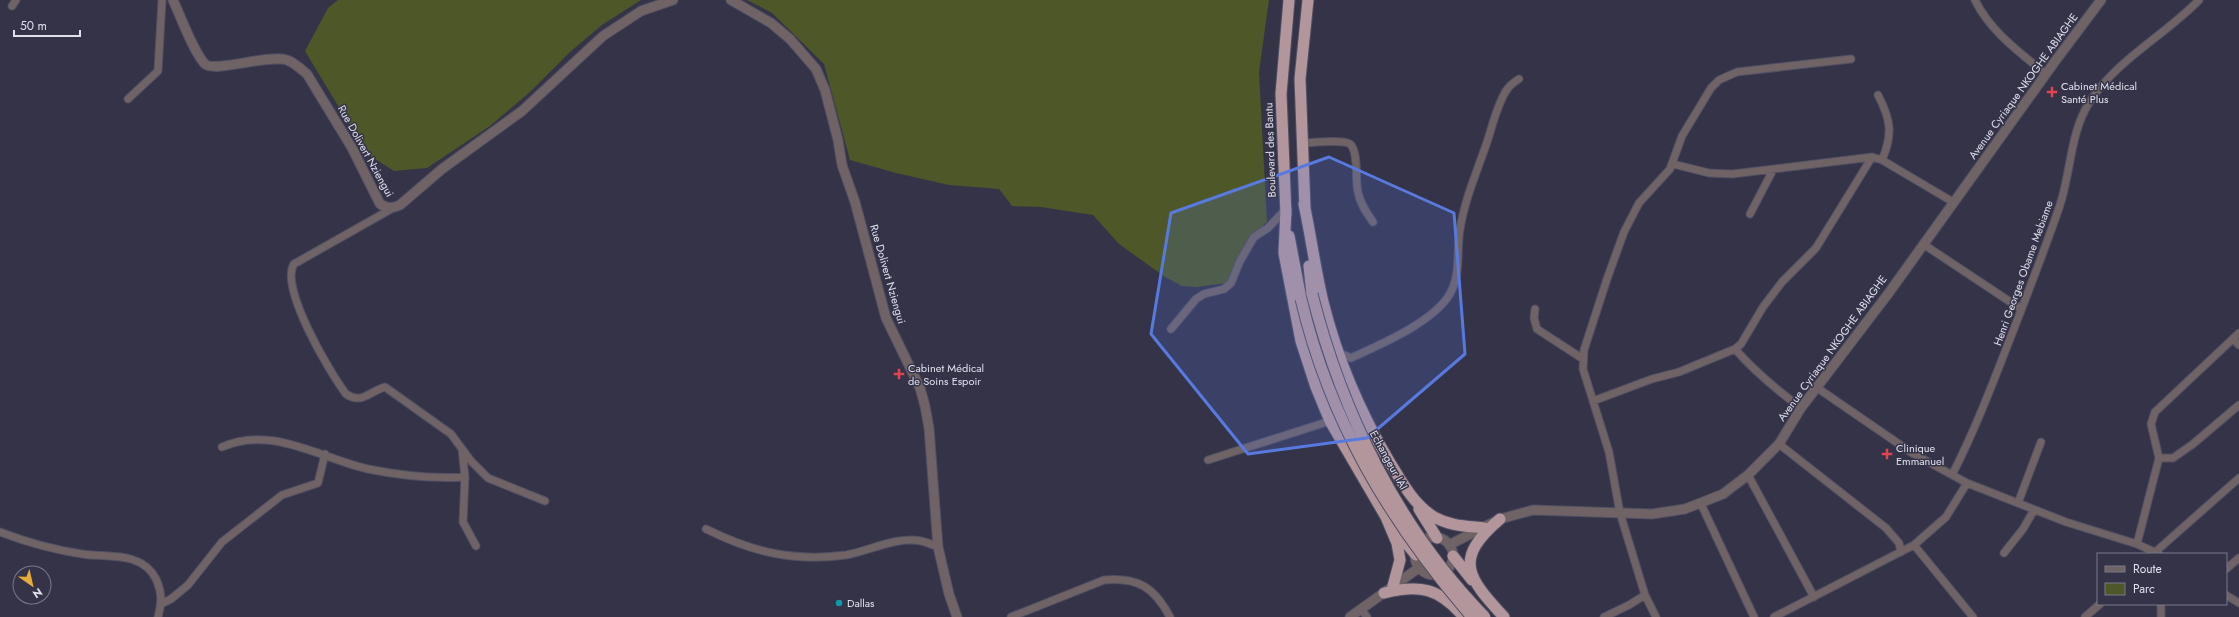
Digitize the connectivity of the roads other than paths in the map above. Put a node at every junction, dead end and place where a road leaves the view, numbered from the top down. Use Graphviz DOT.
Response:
graph roads {
  1 [pos="162,0"];
  2 [pos="173,0"];
  3 [pos="673,0"];
  4 [pos="731,0"];
  5 [pos="1290,0"];
  6 [pos="1308,0"];
  7 [pos="1974,0"];
  8 [pos="2101,0"];
  9 [pos="2199,0"];
  10 [pos="1851,59"];
  11 [pos="2046,74"];
  12 [pos="1519,79"];
  13 [pos="1878,95"];
  14 [pos="128,99"];
  15 [pos="1301,143"];
  16 [pos="1872,157"];
  17 [pos="1882,160"];
  18 [pos="1673,164"];
  19 [pos="1773,170"];
  20 [pos="1953,202"];
  21 [pos="1304,204"];
  22 [pos="393,208"];
  23 [pos="1286,209"];
  24 [pos="1750,214"];
  25 [pos="1373,222"];
  26 [pos="1923,244"];
  27 [pos="1535,309"];
  28 [pos="2021,309"];
  29 [pos="1171,329"];
  30 [pos="2239,333"];
  31 [pos="2233,338"];
  32 [pos="2239,346"];
  33 [pos="1735,349"];
  34 [pos="1339,353"];
  35 [pos="1582,359"];
  36 [pos="1816,388"];
  37 [pos="1593,401"];
  38 [pos="2239,405"];
  39 [pos="1801,408"];
  40 [pos="1330,421"];
  41 [pos="2041,442"];
  42 [pos="1779,444"];
  43 [pos="222,447"];
  44 [pos="462,449"];
  45 [pos="325,454"];
  46 [pos="2159,458"];
  47 [pos="1208,460"];
  48 [pos="1748,475"];
  49 [pos="1952,475"];
  50 [pos="465,477"];
  51 [pos="2239,478"];
  52 [pos="1968,483"];
  53 [pos="1413,499"];
  54 [pos="545,501"];
  55 [pos="1701,504"];
  56 [pos="2018,504"];
  57 [pos="2034,510"];
  58 [pos="1620,513"];
  59 [pos="1386,517"];
  60 [pos="1500,519"];
  61 [pos="706,529"];
  62 [pos="1480,530"];
  63 [pos="0,532"];
  64 [pos="1437,538"];
  65 [pos="2137,544"];
  66 [pos="1449,545"];
  67 [pos="1914,545"];
  68 [pos="476,546"];
  69 [pos="938,547"];
  70 [pos="1902,552"];
  71 [pos="2004,553"];
  72 [pos="2156,553"];
  73 [pos="1416,555"];
  74 [pos="1453,556"];
  75 [pos="2239,558"];
  76 [pos="1420,567"];
  77 [pos="2227,568"];
  78 [pos="1431,574"];
  79 [pos="1475,584"];
  80 [pos="1388,590"];
  81 [pos="1645,595"];
  82 [pos="2227,596"];
  83 [pos="1814,597"];
  84 [pos="2239,603"];
  85 [pos="161,604"];
  86 [pos="2099,605"];
  87 [pos="2161,605"];
  88 [pos="1361,609"];
  89 [pos="1461,613"];
  90 [pos="158,617"];
  91 [pos="957,617"];
  92 [pos="1010,617"];
  93 [pos="1170,617"];
  94 [pos="1350,617"];
  95 [pos="1366,617"];
  96 [pos="1472,617"];
  97 [pos="1485,617"];
  98 [pos="1504,617"];
  99 [pos="1604,617"];
  100 [pos="1656,617"];
  101 [pos="1754,617"];
  102 [pos="1774,617"];
  103 [pos="1973,617"];
  104 [pos="2085,617"];
  105 [pos="2161,617"];
  1 -- 14 [label="street"];
  2 -- 22 [label="street, Rue Dolivert Nziengui"];
  3 -- 22 [label="street, Rue Dolivert Nziengui"];
  4 -- 69 [label="street, Rue Dolivert Nziengui"];
  5 -- 23 [label="highway, Boulevard des Bantu"];
  6 -- 15 [label="highway"];
  7 -- 11 [label="street"];
  8 -- 11 [label="street, Avenue Cyriaque NKOGHE ABIAGHE"];
  9 -- 28 [label="street, Henri Georges Obame Mebiame"];
  10 -- 18 [label="street"];
  11 -- 20 [label="street, Avenue Cyriaque NKOGHE ABIAGHE"];
  12 -- 34 [label="street"];
  13 -- 17 [label="street"];
  15 -- 21 [label="highway"];
  15 -- 25 [label="street"];
  16 -- 17 [label="street"];
  16 -- 19 [label="street"];
  16 -- 33 [label="street"];
  17 -- 20 [label="street"];
  18 -- 19 [label="street"];
  18 -- 35 [label="street"];
  19 -- 24 [label="street"];
  20 -- 26 [label="street, Avenue Cyriaque NKOGHE ABIAGHE"];
  21 -- 34 [label="highway"];
  21 -- 97 [label="highway, Echangeur IAI, bridge"];
  22 -- 44 [label="street"];
  23 -- 29 [label="street"];
  23 -- 40 [label="highway"];
  23 -- 96 [label="highway, Boulevard des Bantu, bridge"];
  26 -- 28 [label="street"];
  26 -- 36 [label="street, Avenue Cyriaque NKOGHE ABIAGHE"];
  27 -- 35 [label="street"];
  28 -- 49 [label="street, Henri Georges Obame Mebiame"];
  30 -- 31 [label="street"];
  31 -- 32 [label="street"];
  31 -- 46 [label="street"];
  33 -- 37 [label="street"];
  33 -- 39 [label="street"];
  34 -- 53 [label="highway"];
  35 -- 37 [label="street"];
  36 -- 39 [label="street, Avenue Cyriaque NKOGHE ABIAGHE"];
  36 -- 49 [label="street"];
  37 -- 58 [label="street"];
  38 -- 46 [label="street"];
  39 -- 42 [label="street, Avenue Cyriaque NKOGHE ABIAGHE"];
  40 -- 47 [label="street"];
  40 -- 59 [label="highway"];
  41 -- 56 [label="street"];
  42 -- 48 [label="street, Avenue Cyriaque NKOGHE ABIAGHE"];
  42 -- 70 [label="street"];
  43 -- 45 [label="street"];
  44 -- 50 [label="street"];
  44 -- 54 [label="street"];
  45 -- 50 [label="street"];
  45 -- 85 [label="street"];
  46 -- 65 [label="street"];
  48 -- 55 [label="street, Avenue Cyriaque NKOGHE ABIAGHE"];
  48 -- 83 [label="street"];
  49 -- 52 [label="street"];
  50 -- 68 [label="street"];
  51 -- 72 [label="street"];
  52 -- 56 [label="street"];
  52 -- 67 [label="street"];
  53 -- 62 [label="highway"];
  53 -- 64 [label="highway"];
  55 -- 58 [label="street, Avenue Cyriaque NKOGHE ABIAGHE"];
  55 -- 101 [label="street"];
  56 -- 57 [label="street"];
  57 -- 65 [label="street"];
  57 -- 71 [label="street"];
  58 -- 60 [label="street, Avenue Cyriaque NKOGHE ABIAGHE"];
  58 -- 81 [label="street"];
  59 -- 73 [label="highway"];
  59 -- 80 [label="highway"];
  60 -- 62 [label="street, Avenue Cyriaque NKOGHE ABIAGHE"];
  60 -- 79 [label="highway"];
  61 -- 69 [label="street"];
  62 -- 66 [label="street, Avenue Cyriaque NKOGHE ABIAGHE"];
  63 -- 85 [label="street"];
  64 -- 66 [label="street"];
  64 -- 73 [label="street"];
  65 -- 72 [label="street"];
  66 -- 74 [label="street"];
  67 -- 70 [label="street"];
  67 -- 103 [label="street"];
  69 -- 91 [label="street, Rue Dolivert Nziengui"];
  70 -- 83 [label="street"];
  73 -- 76 [label="street"];
  74 -- 78 [label="street"];
  74 -- 79 [label="highway"];
  75 -- 77 [label="street"];
  76 -- 78 [label="street"];
  76 -- 80 [label="street"];
  78 -- 89 [label="highway"];
  79 -- 98 [label="highway"];
  80 -- 88 [label="street"];
  80 -- 89 [label="highway"];
  81 -- 99 [label="street"];
  81 -- 100 [label="street"];
  82 -- 84 [label="street"];
  83 -- 102 [label="street"];
  85 -- 90 [label="street"];
  86 -- 104 [label="street"];
  87 -- 105 [label="street"];
  88 -- 94 [label="street"];
  88 -- 95 [label="street"];
  92 -- 93 [label="street"];
}
